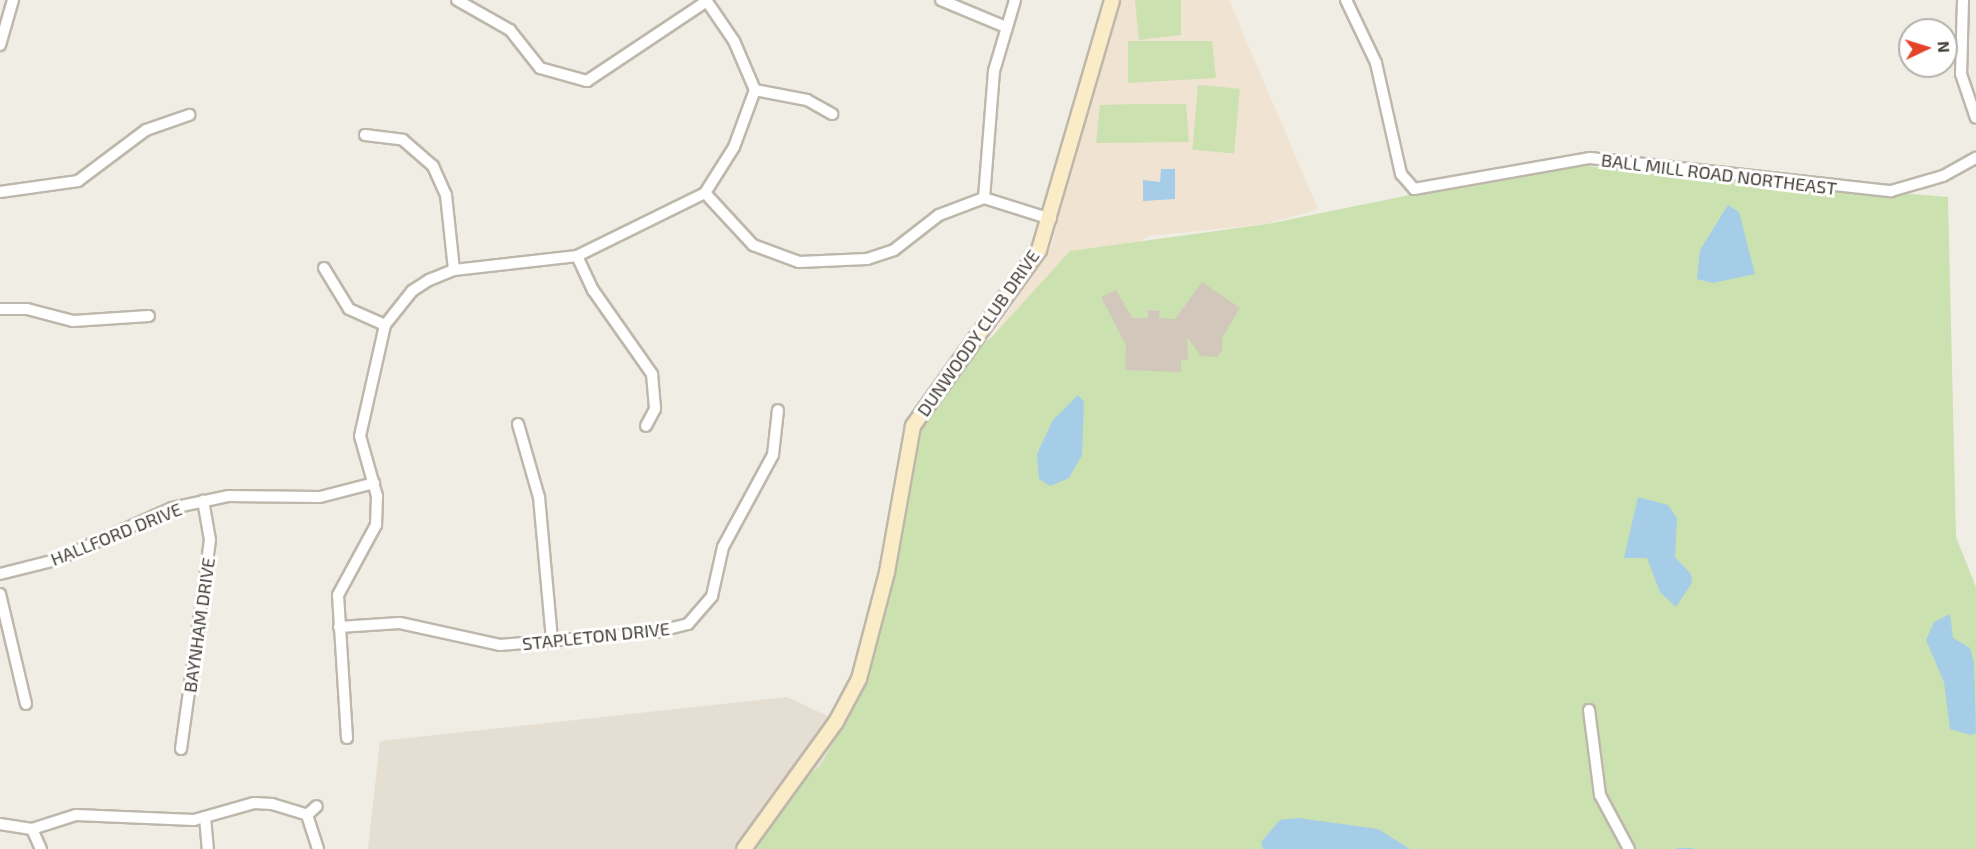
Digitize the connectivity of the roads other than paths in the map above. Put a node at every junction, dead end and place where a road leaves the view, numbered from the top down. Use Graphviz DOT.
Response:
graph roads {
  1 [pos="13,0"];
  2 [pos="457,0"];
  3 [pos="706,0"];
  4 [pos="941,0"];
  5 [pos="1015,0"];
  6 [pos="1112,0"];
  7 [pos="1346,0"];
  8 [pos="1963,0"];
  9 [pos="1006,27"];
  10 [pos="0,45"];
  11 [pos="755,90"];
  12 [pos="832,114"];
  13 [pos="189,115"];
  14 [pos="1976,118"];
  15 [pos="365,135"];
  16 [pos="1976,158"];
  17 [pos="0,192"];
  18 [pos="705,193"];
  19 [pos="984,198"];
  20 [pos="1051,219"];
  21 [pos="577,256"];
  22 [pos="324,268"];
  23 [pos="454,270"];
  24 [pos="0,309"];
  25 [pos="149,316"];
  26 [pos="385,325"];
  27 [pos="778,410"];
  28 [pos="518,424"];
  29 [pos="646,426"];
  30 [pos="374,483"];
  31 [pos="202,501"];
  32 [pos="0,574"];
  33 [pos="0,594"];
  34 [pos="339,627"];
  35 [pos="552,641"];
  36 [pos="26,704"];
  37 [pos="1589,710"];
  38 [pos="347,738"];
  39 [pos="181,749"];
  40 [pos="317,806"];
  41 [pos="307,815"];
  42 [pos="205,817"];
  43 [pos="0,824"];
  44 [pos="32,829"];
  45 [pos="41,849"];
  46 [pos="208,849"];
  47 [pos="318,849"];
  48 [pos="744,849"];
  49 [pos="1629,849"];
  1 -- 10 [label="street"];
  2 -- 3 [label="street"];
  3 -- 11 [label="street"];
  4 -- 9 [label="street"];
  5 -- 9 [label="street"];
  6 -- 20 [label="street, DUNWOODY CLUB DRIVE"];
  7 -- 16 [label="street, BALL MILL ROAD NORTHEAST"];
  8 -- 14 [label="street"];
  9 -- 19 [label="street"];
  11 -- 12 [label="street"];
  11 -- 18 [label="street"];
  13 -- 17 [label="street"];
  15 -- 23 [label="street"];
  18 -- 19 [label="street"];
  18 -- 21 [label="street"];
  19 -- 20 [label="street"];
  20 -- 48 [label="street, DUNWOODY CLUB DRIVE"];
  21 -- 23 [label="street"];
  21 -- 29 [label="street"];
  22 -- 26 [label="street"];
  23 -- 26 [label="street"];
  24 -- 25 [label="street"];
  26 -- 30 [label="street"];
  27 -- 35 [label="street, STAPLETON DRIVE"];
  28 -- 35 [label="street"];
  30 -- 31 [label="street, HALLFORD DRIVE"];
  30 -- 34 [label="street"];
  31 -- 32 [label="street, HALLFORD DRIVE"];
  31 -- 39 [label="street, BAYNHAM DRIVE"];
  33 -- 36 [label="street"];
  34 -- 35 [label="street, STAPLETON DRIVE"];
  34 -- 38 [label="street"];
  37 -- 49 [label="street"];
  40 -- 41 [label="street"];
  41 -- 42 [label="street"];
  41 -- 47 [label="street"];
  42 -- 44 [label="street"];
  42 -- 46 [label="street"];
  43 -- 44 [label="street"];
  44 -- 45 [label="street"];
}
